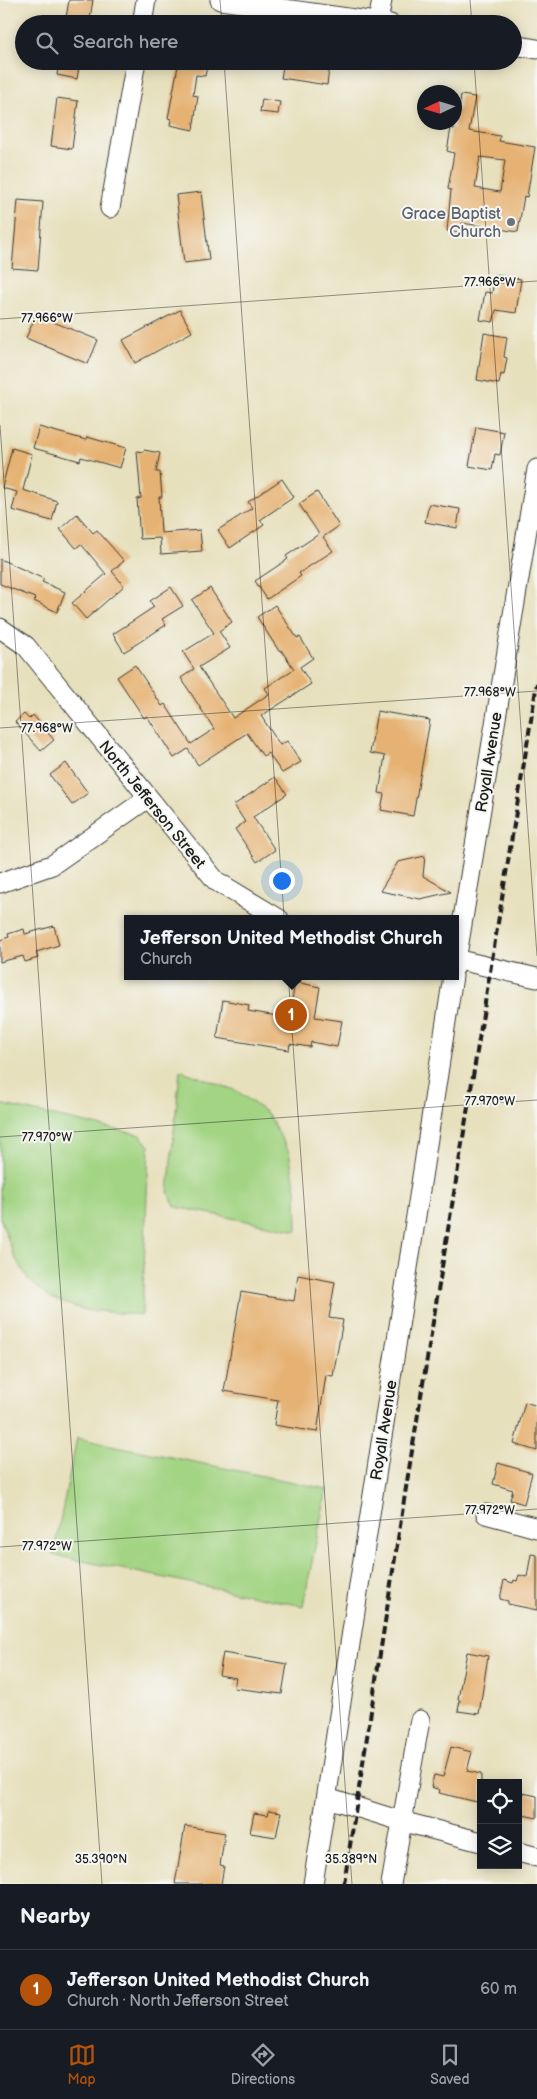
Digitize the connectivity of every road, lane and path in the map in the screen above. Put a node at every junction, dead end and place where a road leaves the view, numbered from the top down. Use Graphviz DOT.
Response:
graph roads {
  1 [pos="146,0"];
  2 [pos="220,0"];
  3 [pos="382,0"];
  4 [pos="144,15"];
  5 [pos="327,15"];
  6 [pos="383,15"];
  7 [pos="522,46"];
  8 [pos="537,49"];
  9 [pos="134,70"];
  10 [pos="110,208"];
  11 [pos="537,469"];
  12 [pos="0,628"];
  13 [pos="148,798"];
  14 [pos="0,883"];
  15 [pos="273,915"];
  16 [pos="459,941"];
  17 [pos="459,966"];
  18 [pos="537,978"];
  19 [pos="453,980"];
  20 [pos="486,1514"];
  21 [pos="537,1528"];
  22 [pos="420,1720"];
  23 [pos="327,1798"];
  24 [pos="401,1821"];
  25 [pos="477,1841"];
  26 [pos="522,1853"];
  27 [pos="537,1857"];
  28 [pos="313,1884"];
  29 [pos="391,1884"];
  1 -- 4 [label="street"];
  2 -- 5 [label="street"];
  3 -- 6 [label="street"];
  7 -- 8 [label="street"];
  9 -- 10 [label="street"];
  11 -- 16 [label="street, Royall Avenue"];
  12 -- 13 [label="street, North Jefferson Street"];
  13 -- 14 [label="street"];
  13 -- 15 [label="street, North Jefferson Street"];
  17 -- 18 [label="street"];
  19 -- 23 [label="street, Royall Avenue"];
  20 -- 21 [label="street"];
  22 -- 24 [label="street"];
  23 -- 24 [label="street"];
  23 -- 28 [label="street, Royall Avenue"];
  24 -- 25 [label="street"];
  24 -- 29 [label="street"];
  26 -- 27 [label="street"];
}
